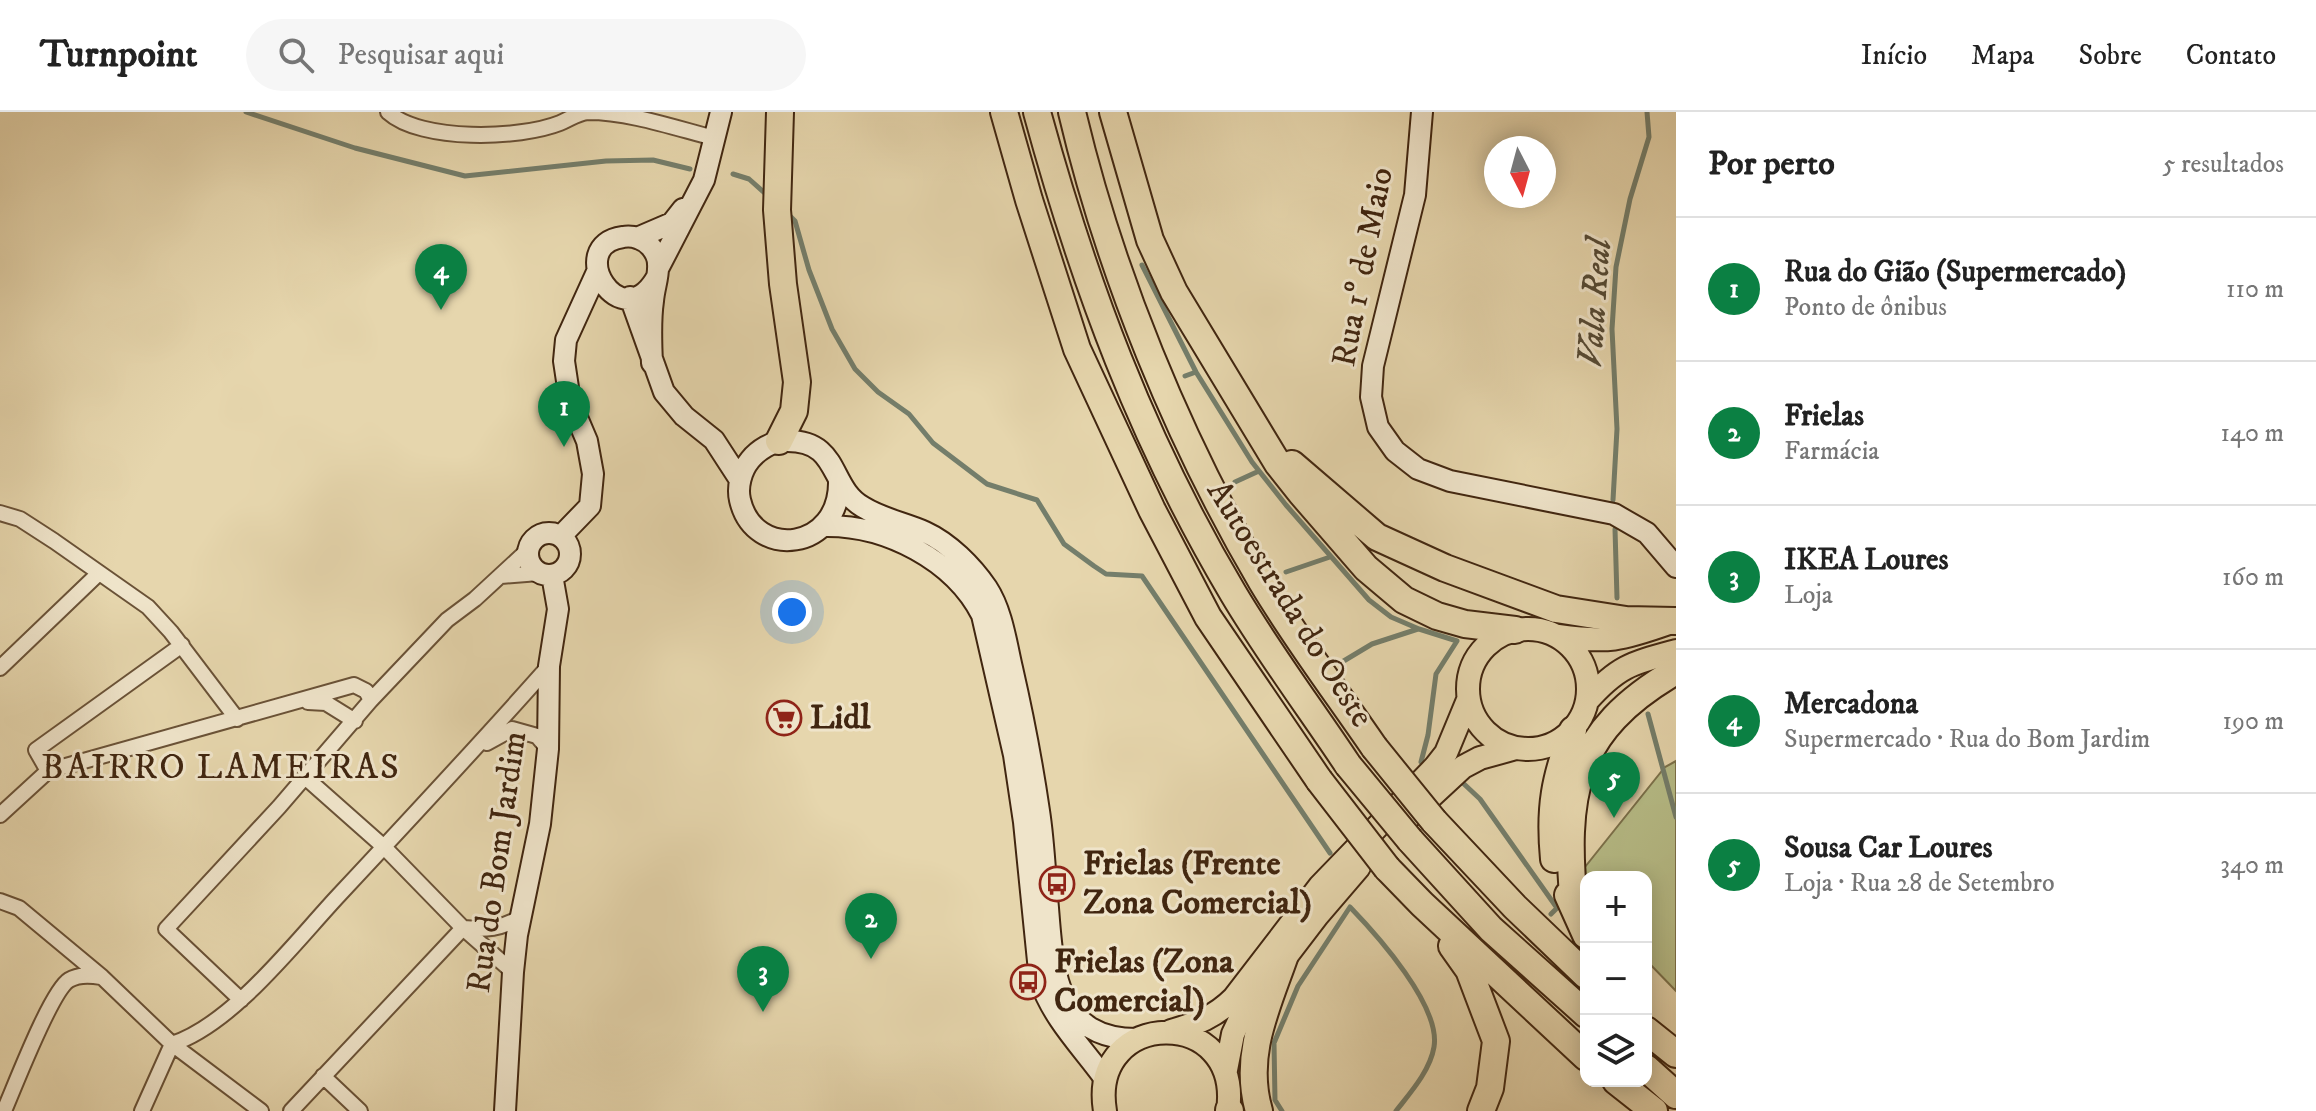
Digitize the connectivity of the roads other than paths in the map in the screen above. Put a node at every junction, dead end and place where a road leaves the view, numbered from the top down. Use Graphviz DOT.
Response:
graph roads {
  1 [pos="388,112"];
  2 [pos="721,112"];
  3 [pos="780,112"];
  4 [pos="1006,112"];
  5 [pos="1037,112"];
  6 [pos="1072,112"];
  7 [pos="1113,112"];
  8 [pos="1422,112"];
  9 [pos="714,138"];
  10 [pos="704,180"];
  11 [pos="637,238"];
  12 [pos="597,272"];
  13 [pos="658,272"];
  14 [pos="623,296"];
  15 [pos="577,318"];
  16 [pos="652,363"];
  17 [pos="714,440"];
  18 [pos="1265,440"];
  19 [pos="768,446"];
  20 [pos="740,480"];
  21 [pos="839,480"];
  22 [pos="0,513"];
  23 [pos="825,526"];
  24 [pos="561,536"];
  25 [pos="528,550"];
  26 [pos="1676,567"];
  27 [pos="98,574"];
  28 [pos="546,574"];
  29 [pos="501,576"];
  30 [pos="1675,621"];
  31 [pos="1515,630"];
  32 [pos="1557,636"];
  33 [pos="182,645"];
  34 [pos="1676,651"];
  35 [pos="549,666"];
  36 [pos="0,668"];
  37 [pos="1676,671"];
  38 [pos="371,700"];
  39 [pos="1468,700"];
  40 [pos="1587,701"];
  41 [pos="298,702"];
  42 [pos="237,719"];
  43 [pos="355,721"];
  44 [pos="1573,730"];
  45 [pos="1516,748"];
  46 [pos="548,749"];
  47 [pos="470,755"];
  48 [pos="48,771"];
  49 [pos="305,777"];
  50 [pos="3,807"];
  51 [pos="384,847"];
  52 [pos="0,901"];
  53 [pos="1422,904"];
  54 [pos="1574,908"];
  55 [pos="521,917"];
  56 [pos="1580,922"];
  57 [pos="463,928"];
  58 [pos="1284,958"];
  59 [pos="1580,969"];
  60 [pos="513,972"];
  61 [pos="102,977"];
  62 [pos="241,1000"];
  63 [pos="1580,1009"];
  64 [pos="1171,1031"];
  65 [pos="1652,1035"];
  66 [pos="1137,1039"];
  67 [pos="172,1044"];
  68 [pos="1580,1051"];
  69 [pos="1676,1054"];
  70 [pos="1226,1070"];
  71 [pos="1652,1073"];
  72 [pos="323,1076"];
  73 [pos="1105,1079"];
  74 [pos="1624,1087"];
  75 [pos="1676,1095"];
  76 [pos="4,1111"];
  77 [pos="142,1111"];
  78 [pos="261,1111"];
  79 [pos="291,1111"];
  80 [pos="360,1111"];
  81 [pos="505,1111"];
  82 [pos="1105,1111"];
  83 [pos="1229,1111"];
  84 [pos="1259,1111"];
  85 [pos="1481,1111"];
  86 [pos="1654,1111"];
  1 -- 9 [label="street"];
  2 -- 9 [label="street"];
  3 -- 19 [label="highway"];
  4 -- 53 [label="highway, bridge"];
  5 -- 63 [label="highway, Autoestrada do Oeste, bridge"];
  6 -- 59 [label="highway, Autoestrada do Oeste, bridge"];
  7 -- 18 [label="highway"];
  8 -- 26 [label="street, Rua 1º de Maio"];
  9 -- 10 [label="street"];
  10 -- 11 [label="street"];
  10 -- 13 [label="street"];
  11 -- 12 [label="street"];
  11 -- 13 [label="street"];
  12 -- 14 [label="street"];
  12 -- 15 [label="street"];
  13 -- 14 [label="street"];
  13 -- 16 [label="street"];
  14 -- 15 [label="street"];
  14 -- 16 [label="street"];
  15 -- 24 [label="street"];
  16 -- 17 [label="street"];
  17 -- 19 [label="street"];
  17 -- 20 [label="street"];
  18 -- 30 [label="highway"];
  18 -- 31 [label="highway"];
  19 -- 20 [label="street"];
  19 -- 21 [label="street"];
  20 -- 23 [label="street"];
  21 -- 23 [label="street"];
  21 -- 66 [label="street"];
  22 -- 27 [label="street"];
  23 -- 73 [label="street"];
  24 -- 25 [label="street"];
  24 -- 28 [label="street"];
  25 -- 28 [label="street, Rua do Bom Jardim"];
  25 -- 29 [label="street"];
  27 -- 33 [label="street"];
  27 -- 36 [label="street"];
  28 -- 29 [label="street"];
  28 -- 35 [label="street, Rua do Bom Jardim"];
  29 -- 38 [label="street"];
  30 -- 32 [label="main road"];
  31 -- 32 [label="main road"];
  31 -- 39 [label="main road"];
  32 -- 40 [label="main road"];
  33 -- 42 [label="street"];
  33 -- 48 [label="street"];
  34 -- 40 [label="main road"];
  35 -- 46 [label="street, Rua do Bom Jardim"];
  35 -- 47 [label="street"];
  37 -- 54 [label="highway"];
  38 -- 41 [label="street"];
  38 -- 43 [label="street"];
  39 -- 45 [label="main road"];
  39 -- 64 [label="main road"];
  40 -- 44 [label="main road"];
  41 -- 42 [label="street"];
  41 -- 43 [label="street"];
  42 -- 48 [label="street"];
  43 -- 49 [label="street"];
  44 -- 45 [label="main road"];
  44 -- 54 [label="highway"];
  45 -- 58 [label="main road"];
  46 -- 47 [label="street"];
  46 -- 55 [label="street, Rua do Bom Jardim"];
  47 -- 51 [label="street"];
  48 -- 50 [label="street"];
  49 -- 51 [label="street"];
  49 -- 62 [label="street"];
  51 -- 57 [label="street"];
  51 -- 62 [label="street"];
  52 -- 61 [label="street"];
  53 -- 68 [label="highway"];
  53 -- 85 [label="highway"];
  54 -- 56 [label="highway"];
  55 -- 57 [label="street"];
  55 -- 60 [label="street, Rua do Bom Jardim"];
  57 -- 60 [label="street"];
  57 -- 72 [label="street"];
  58 -- 70 [label="main road"];
  58 -- 84 [label="highway"];
  60 -- 81 [label="street, Rua do Bom Jardim"];
  61 -- 67 [label="street"];
  61 -- 76 [label="street"];
  62 -- 67 [label="street"];
  64 -- 66 [label="main road"];
  64 -- 70 [label="main road"];
  65 -- 69 [label="highway"];
  66 -- 73 [label="main road"];
  67 -- 77 [label="street"];
  67 -- 78 [label="street"];
  70 -- 83 [label="main road"];
  71 -- 75 [label="highway"];
  72 -- 79 [label="street"];
  72 -- 80 [label="street"];
  73 -- 82 [label="main road"];
  74 -- 86 [label="highway"];
}
